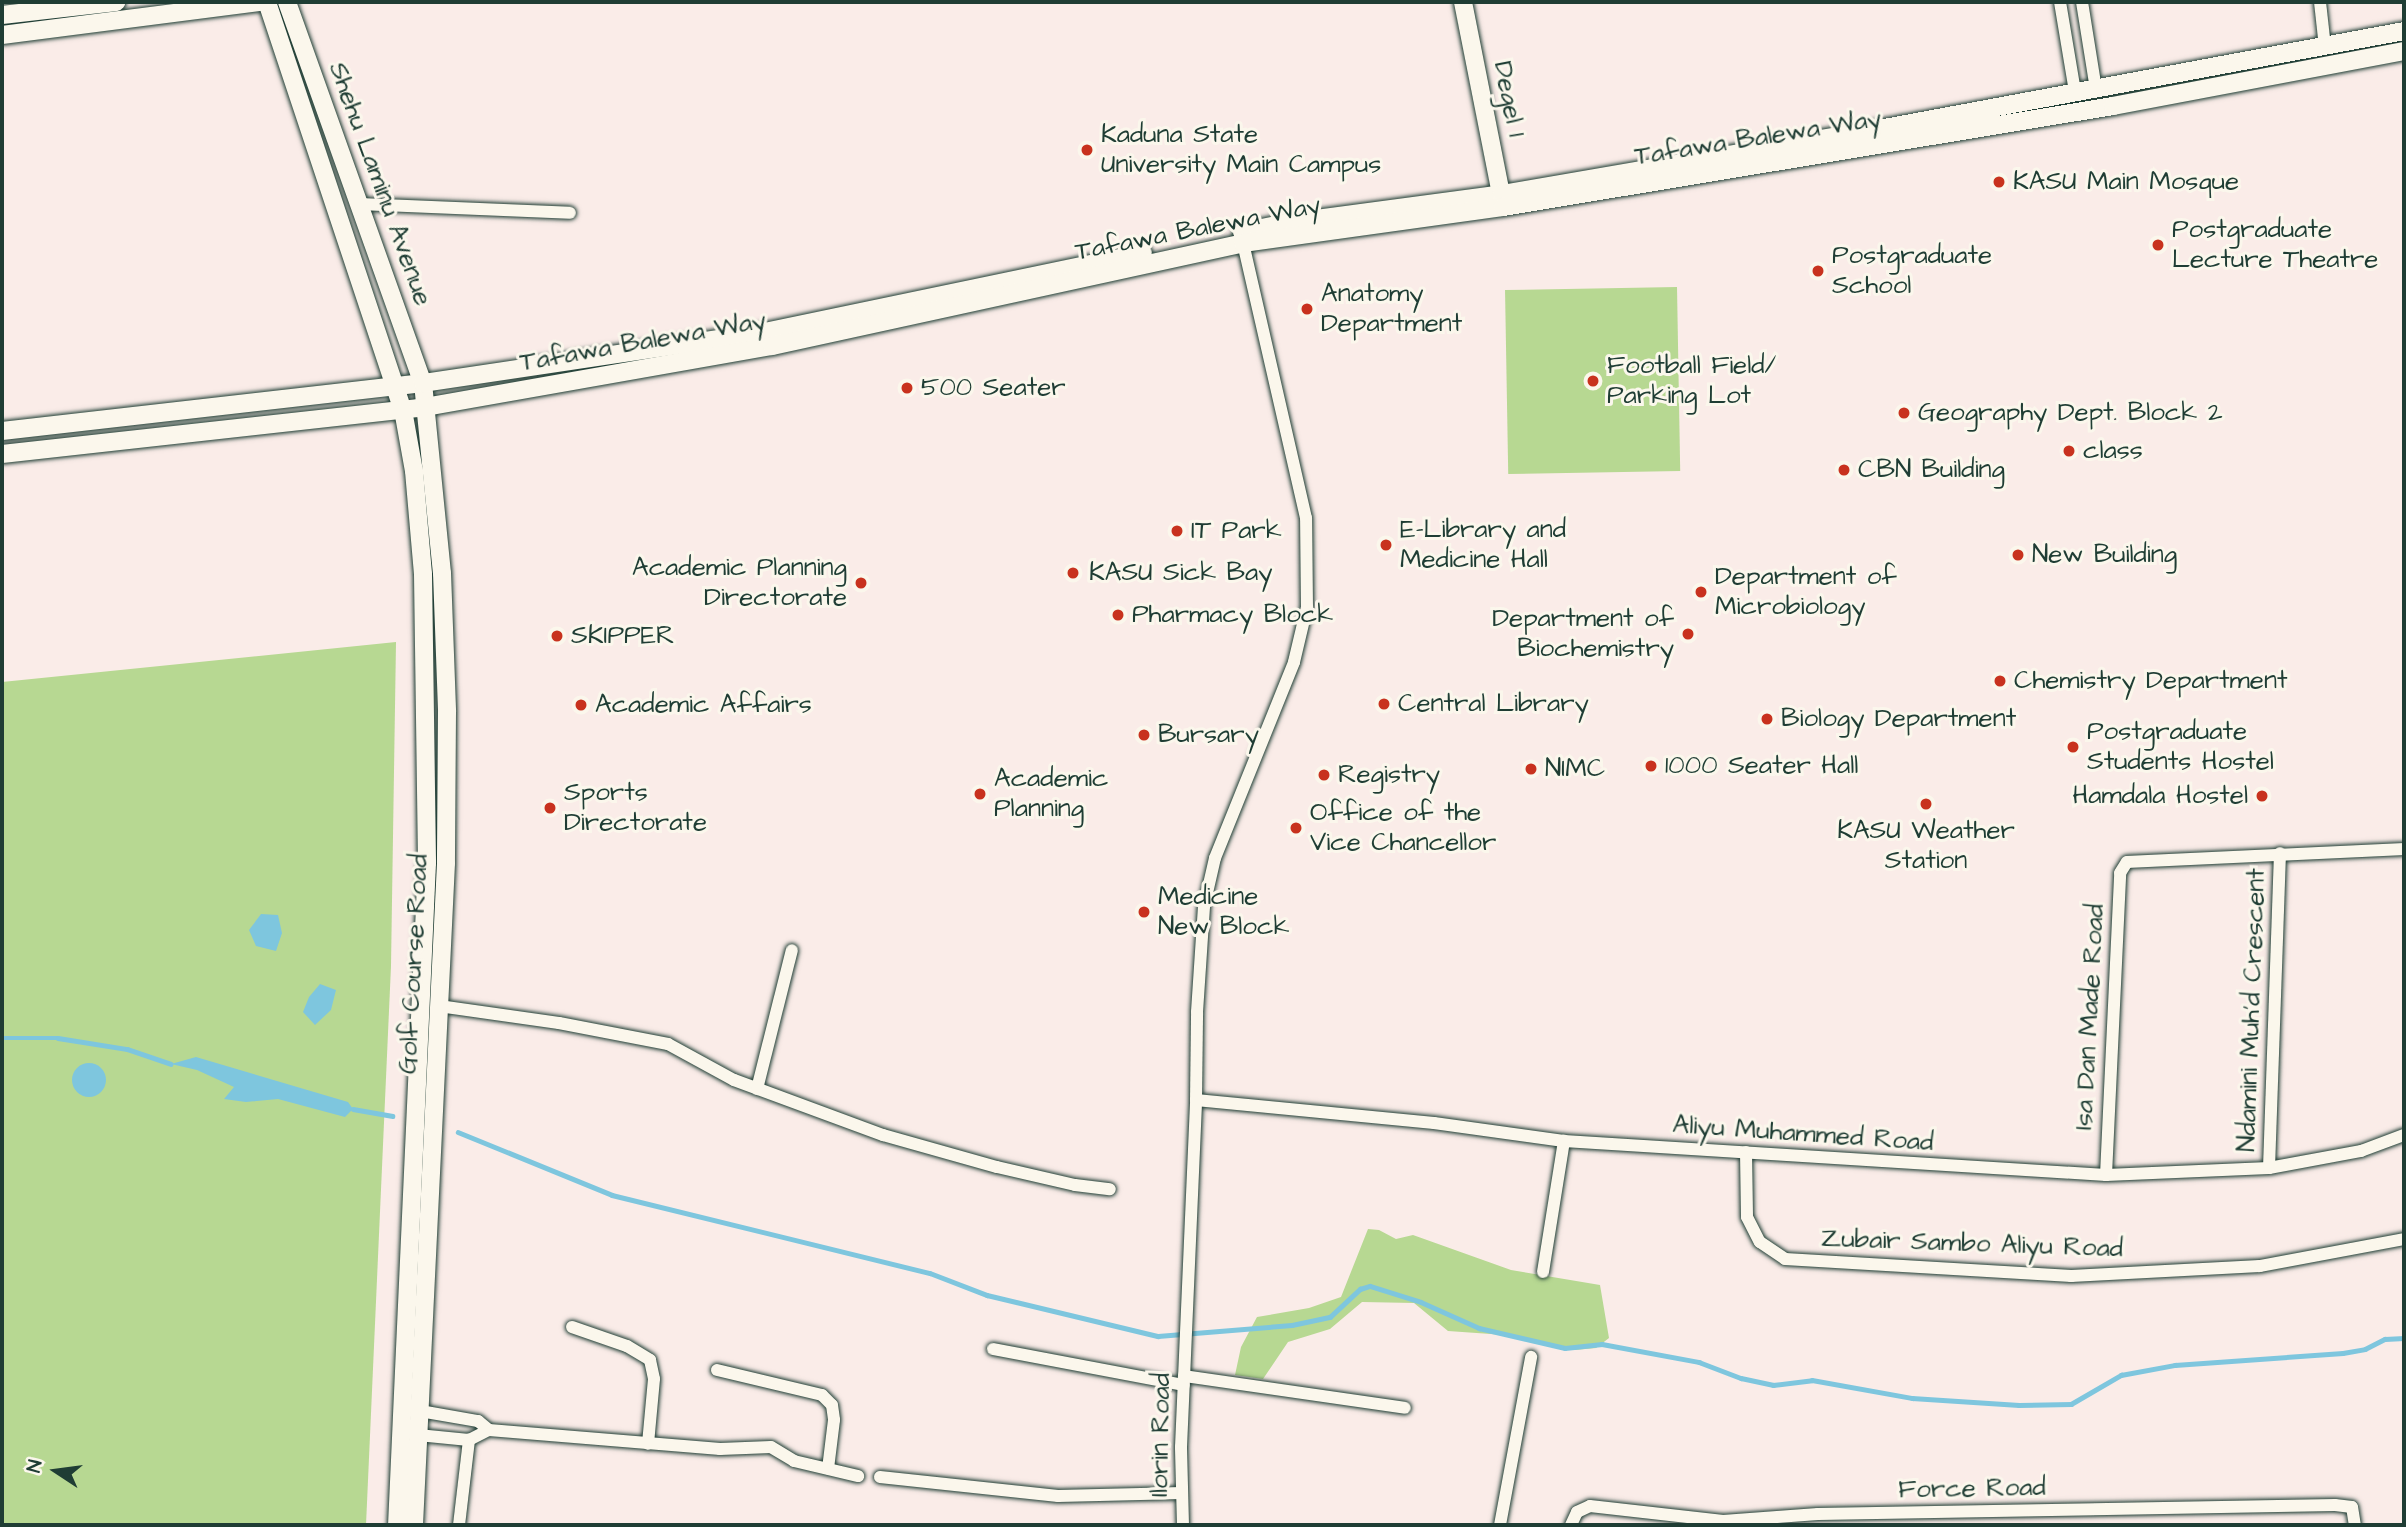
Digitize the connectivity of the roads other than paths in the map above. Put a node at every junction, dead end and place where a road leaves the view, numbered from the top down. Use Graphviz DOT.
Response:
graph roads {
  1 [pos="116,2"];
  2 [pos="261,2"];
  3 [pos="267,2"];
  4 [pos="287,2"];
  5 [pos="1463,2"];
  6 [pos="2060,2"];
  7 [pos="2082,2"];
  8 [pos="2320,2"];
  9 [pos="2,15"];
  10 [pos="2404,31"];
  11 [pos="2,35"];
  12 [pos="2325,47"];
  13 [pos="2404,51"];
  14 [pos="2096,89"];
  15 [pos="2075,92"];
  16 [pos="1503,200"];
  17 [pos="359,204"];
  18 [pos="570,213"];
  19 [pos="1242,238"];
  20 [pos="423,383"];
  21 [pos="395,384"];
  22 [pos="428,406"];
  23 [pos="403,410"];
  24 [pos="2,431"];
  25 [pos="2,454"];
  26 [pos="2404,849"];
  27 [pos="2280,853"];
  28 [pos="437,863"];
  29 [pos="792,950"];
  30 [pos="439,1006"];
  31 [pos="757,1089"];
  32 [pos="1196,1100"];
  33 [pos="2404,1135"];
  34 [pos="1564,1141"];
  35 [pos="1746,1152"];
  36 [pos="2269,1168"];
  37 [pos="2105,1175"];
  38 [pos="1110,1189"];
  39 [pos="2404,1239"];
  40 [pos="1543,1272"];
  41 [pos="572,1327"];
  42 [pos="993,1349"];
  43 [pos="1531,1357"];
  44 [pos="718,1370"];
  45 [pos="1184,1381"];
  46 [pos="1405,1408"];
  47 [pos="419,1411"];
  48 [pos="489,1430"];
  49 [pos="418,1436"];
  50 [pos="468,1440"];
  51 [pos="648,1444"];
  52 [pos="828,1469"];
  53 [pos="858,1476"];
  54 [pos="880,1477"];
  55 [pos="1182,1493"];
  56 [pos="1724,1523"];
  57 [pos="397,1525"];
  58 [pos="414,1525"];
  59 [pos="459,1525"];
  60 [pos="1183,1525"];
  61 [pos="1500,1525"];
  62 [pos="1571,1525"];
  63 [pos="2355,1525"];
  1 -- 9 [label="main road"];
  2 -- 11 [label="main road"];
  3 -- 21 [label="main road, Shehu Laminu Avenue"];
  4 -- 17 [label="main road, Shehu Laminu Avenue"];
  5 -- 16 [label="main road, Degel 1"];
  6 -- 15 [label="street"];
  7 -- 14 [label="street"];
  8 -- 12 [label="street"];
  10 -- 12 [label="main road, Tafawa Balewa Way"];
  12 -- 14 [label="main road, Tafawa Balewa Way"];
  13 -- 16 [label="main road, Tafawa Balewa Way"];
  14 -- 15 [label="main road, Tafawa Balewa Way"];
  15 -- 16 [label="main road, Tafawa Balewa Way"];
  16 -- 19 [label="main road, Tafawa Balewa Way"];
  17 -- 18 [label="street"];
  17 -- 20 [label="main road, Shehu Laminu Avenue"];
  19 -- 20 [label="main road, Tafawa Balewa Way"];
  19 -- 22 [label="main road, Tafawa Balewa Way"];
  19 -- 32 [label="street, Ilorin Road"];
  20 -- 21 [label="main road, Tafawa Balewa Way"];
  20 -- 22 [label="main road, Shehu Laminu Avenue"];
  21 -- 23 [label="main road, Shehu Laminu Avenue"];
  21 -- 24 [label="main road, Tafawa Balewa Way"];
  22 -- 23 [label="main road, Tafawa Balewa Way"];
  22 -- 28 [label="main road, Golf Course Road"];
  23 -- 25 [label="main road, Tafawa Balewa Way"];
  23 -- 28 [label="main road, Golf Course Road"];
  26 -- 27 [label="street"];
  27 -- 36 [label="street, Ndamini Muh'd Crescent"];
  27 -- 37 [label="street, Isa Dan Made Road"];
  28 -- 30 [label="main road, Golf Course Road"];
  28 -- 57 [label="main road, Golf Course Road"];
  29 -- 31 [label="street"];
  30 -- 31 [label="street"];
  30 -- 47 [label="main road, Golf Course Road"];
  31 -- 38 [label="street"];
  32 -- 34 [label="street, Aliyu Muhammed Road"];
  32 -- 45 [label="street, Ilorin Road"];
  33 -- 36 [label="street, Aliyu Muhammed Road"];
  34 -- 35 [label="street, Aliyu Muhammed Road"];
  34 -- 40 [label="street"];
  35 -- 37 [label="street, Aliyu Muhammed Road"];
  35 -- 39 [label="street, Zubair Sambo Aliyu Road"];
  36 -- 37 [label="street, Aliyu Muhammed Road"];
  41 -- 51 [label="street"];
  42 -- 45 [label="street"];
  43 -- 61 [label="street"];
  44 -- 52 [label="street"];
  45 -- 46 [label="street"];
  45 -- 55 [label="street, Ilorin Road"];
  47 -- 48 [label="street"];
  47 -- 49 [label="main road, Golf Course Road"];
  48 -- 50 [label="street"];
  48 -- 51 [label="street"];
  49 -- 50 [label="street"];
  49 -- 58 [label="main road, Golf Course Road"];
  50 -- 59 [label="street"];
  51 -- 52 [label="street"];
  52 -- 53 [label="street"];
  54 -- 55 [label="street"];
  55 -- 60 [label="street, Ilorin Road"];
  56 -- 62 [label="street, Force Road"];
  56 -- 63 [label="street, Force Road"];
}
